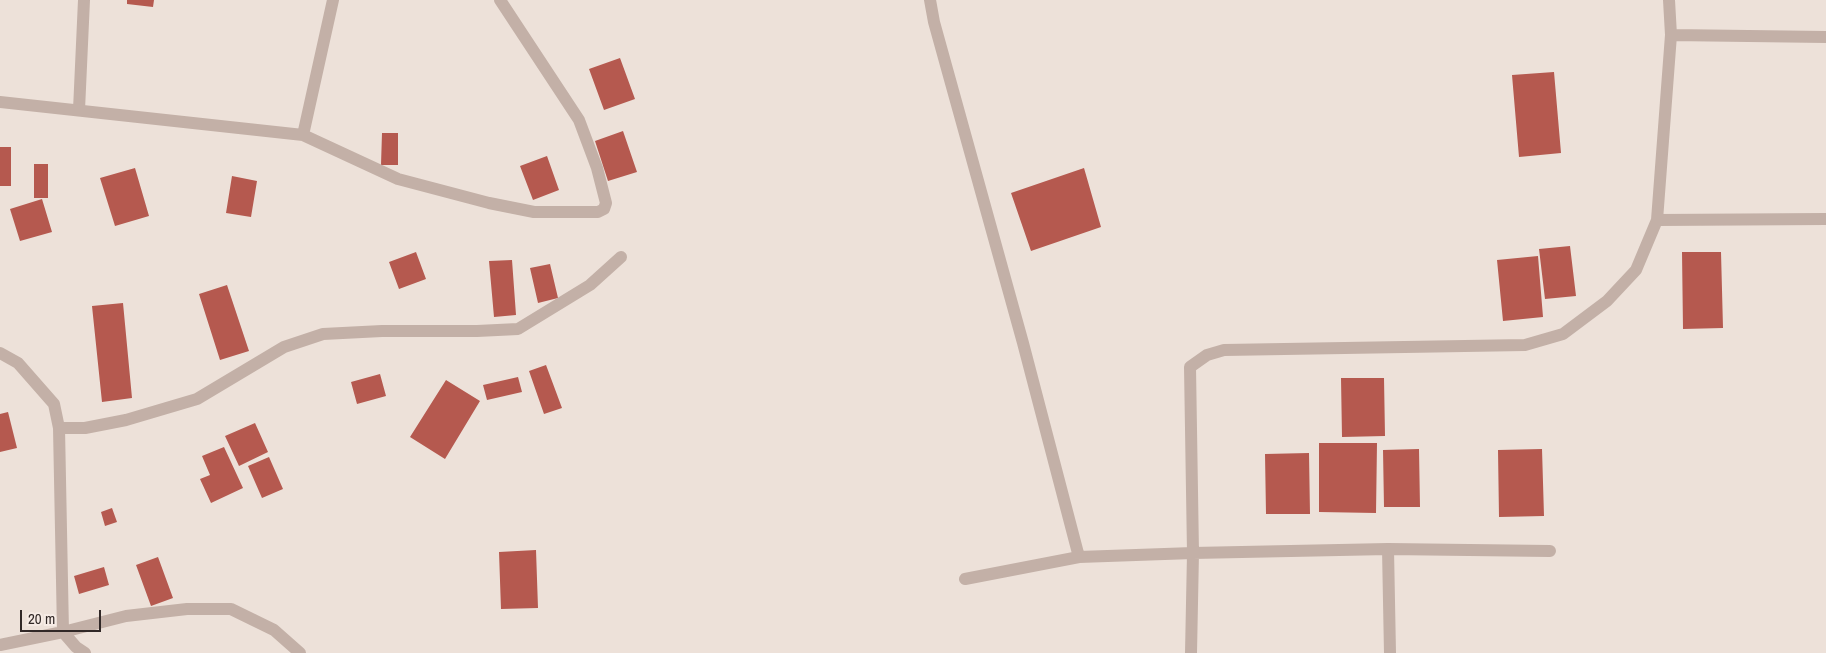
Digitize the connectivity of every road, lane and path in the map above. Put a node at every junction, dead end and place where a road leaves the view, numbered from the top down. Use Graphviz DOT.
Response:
graph roads {
  1 [pos="84,0"];
  2 [pos="332,0"];
  3 [pos="500,0"];
  4 [pos="930,0"];
  5 [pos="1669,0"];
  6 [pos="1671,35"];
  7 [pos="1826,36"];
  8 [pos="0,102"];
  9 [pos="79,110"];
  10 [pos="303,135"];
  11 [pos="1826,219"];
  12 [pos="1656,220"];
  13 [pos="621,257"];
  14 [pos="0,353"];
  15 [pos="59,428"];
  16 [pos="1388,549"];
  17 [pos="1550,551"];
  18 [pos="1193,553"];
  19 [pos="1079,558"];
  20 [pos="965,579"];
  21 [pos="63,632"];
  22 [pos="0,645"];
  23 [pos="85,653"];
  24 [pos="300,653"];
  25 [pos="1192,653"];
  26 [pos="1390,653"];
  1 -- 9 [label="street"];
  2 -- 10 [label="street"];
  3 -- 10 [label="street"];
  4 -- 19 [label="street"];
  5 -- 6 [label="street"];
  6 -- 7 [label="street"];
  6 -- 12 [label="street"];
  8 -- 9 [label="street"];
  9 -- 10 [label="street"];
  11 -- 12 [label="street"];
  12 -- 18 [label="street"];
  13 -- 15 [label="street"];
  14 -- 15 [label="street"];
  15 -- 21 [label="street"];
  16 -- 17 [label="street"];
  16 -- 18 [label="street"];
  16 -- 26 [label="street"];
  18 -- 19 [label="street"];
  18 -- 25 [label="street"];
  19 -- 20 [label="street"];
  21 -- 22 [label="street"];
  21 -- 23 [label="street"];
  21 -- 24 [label="street"];
}
